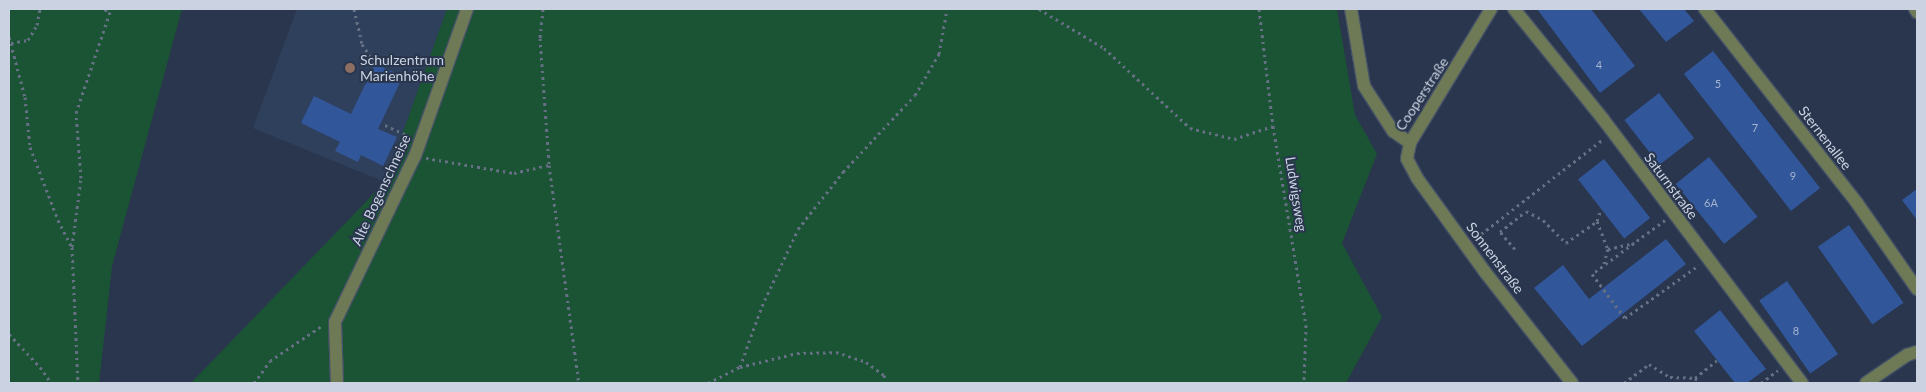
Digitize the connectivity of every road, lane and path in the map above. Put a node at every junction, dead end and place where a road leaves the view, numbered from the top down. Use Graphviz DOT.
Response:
graph roads {
  1 [pos="40,9"];
  2 [pos="105,9"];
  3 [pos="111,9"];
  4 [pos="354,9"];
  5 [pos="467,9"];
  6 [pos="543,9"];
  7 [pos="947,9"];
  8 [pos="1039,9"];
  9 [pos="1259,9"];
  10 [pos="1351,9"];
  11 [pos="1491,9"];
  12 [pos="1514,9"];
  13 [pos="1705,9"];
  14 [pos="1915,9"];
  15 [pos="1917,12"];
  16 [pos="108,13"];
  17 [pos="9,37"];
  18 [pos="10,43"];
  19 [pos="375,64"];
  20 [pos="385,125"];
  21 [pos="1273,126"];
  22 [pos="1612,132"];
  23 [pos="421,141"];
  24 [pos="1410,144"];
  25 [pos="415,156"];
  26 [pos="549,165"];
  27 [pos="1601,209"];
  28 [pos="1671,215"];
  29 [pos="1596,221"];
  30 [pos="1636,242"];
  31 [pos="1466,245"];
  32 [pos="72,247"];
  33 [pos="1515,249"];
  34 [pos="1608,249"];
  35 [pos="1707,259"];
  36 [pos="1604,264"];
  37 [pos="1917,289"];
  38 [pos="335,322"];
  39 [pos="9,334"];
  40 [pos="1917,352"];
  41 [pos="1717,360"];
  42 [pos="740,367"];
  43 [pos="1695,378"];
  44 [pos="51,383"];
  45 [pos="78,383"];
  46 [pos="254,383"];
  47 [pos="337,383"];
  48 [pos="579,383"];
  49 [pos="708,383"];
  50 [pos="886,383"];
  51 [pos="1304,383"];
  52 [pos="1572,383"];
  53 [pos="1624,383"];
  54 [pos="1701,383"];
  55 [pos="1802,383"];
  56 [pos="1866,383"];
  1 -- 18 [label="path"];
  2 -- 16 [label="path"];
  3 -- 16 [label="path"];
  4 -- 19 [label="path"];
  5 -- 23 [label="street, Alte Bogenschneise"];
  6 -- 26 [label="path"];
  7 -- 42 [label="path"];
  8 -- 21 [label="path"];
  9 -- 21 [label="path, Ludwigsweg"];
  10 -- 24 [label="street, Cooperstraße"];
  11 -- 24 [label="street, Cooperstraße"];
  12 -- 22 [label="street, Saturnstraße"];
  13 -- 37 [label="street, Sternenallee"];
  14 -- 15 [label="street"];
  16 -- 32 [label="path"];
  17 -- 18 [label="path"];
  18 -- 32 [label="path"];
  20 -- 23 [label="path"];
  21 -- 51 [label="path, Ludwigsweg"];
  22 -- 31 [label="path"];
  22 -- 35 [label="street, Saturnstraße"];
  23 -- 25 [label="street, Alte Bogenschneise"];
  24 -- 31 [label="street, Sonnenstraße"];
  25 -- 26 [label="path"];
  25 -- 38 [label="street, Alte Bogenschneise"];
  26 -- 48 [label="path"];
  27 -- 29 [label="path"];
  28 -- 30 [label="path"];
  29 -- 33 [label="path"];
  29 -- 34 [label="path"];
  30 -- 34 [label="path"];
  30 -- 36 [label="path"];
  31 -- 52 [label="street, Sonnenstraße"];
  32 -- 45 [label="path"];
  34 -- 36 [label="path"];
  35 -- 36 [label="path"];
  35 -- 55 [label="street, Saturnstraße"];
  38 -- 46 [label="path"];
  38 -- 47 [label="street, Alte Bogenschneise"];
  39 -- 44 [label="path"];
  40 -- 56 [label="street"];
  41 -- 43 [label="path"];
  42 -- 49 [label="path"];
  42 -- 50 [label="path"];
  43 -- 53 [label="path"];
  43 -- 54 [label="path"];
}
